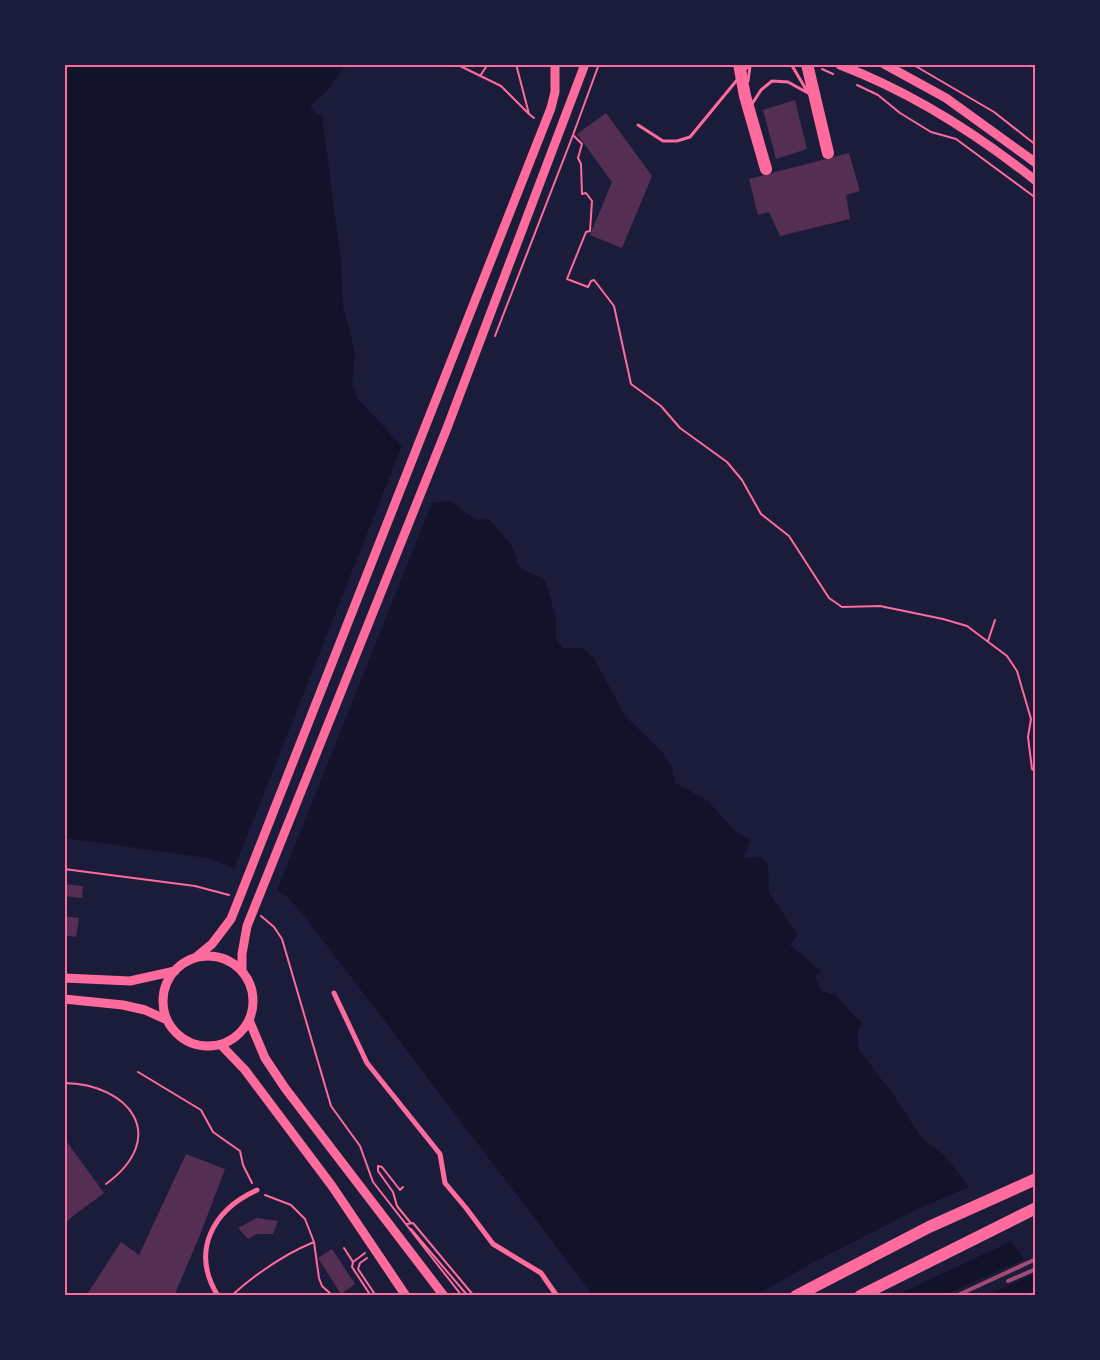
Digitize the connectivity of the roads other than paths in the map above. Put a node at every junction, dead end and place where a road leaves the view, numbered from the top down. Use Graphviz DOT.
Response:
graph roads {
  1 [pos="555,64"];
  2 [pos="585,64"];
  3 [pos="740,64"];
  4 [pos="750,64"];
  5 [pos="791,64"];
  6 [pos="884,64"];
  7 [pos="840,65"];
  8 [pos="813,66"];
  9 [pos="808,93"];
  10 [pos="745,96"];
  11 [pos="817,109"];
  12 [pos="749,110"];
  13 [pos="638,125"];
  14 [pos="828,153"];
  15 [pos="1035,163"];
  16 [pos="766,169"];
  17 [pos="1035,181"];
  18 [pos="195,958"];
  19 [pos="175,971"];
  20 [pos="242,972"];
  21 [pos="64,978"];
  22 [pos="334,993"];
  23 [pos="64,999"];
  24 [pos="167,1020"];
  25 [pos="249,1020"];
  26 [pos="221,1045"];
  27 [pos="1035,1179"];
  28 [pos="257,1190"];
  29 [pos="1035,1208"];
  30 [pos="218,1296"];
  31 [pos="406,1296"];
  32 [pos="444,1296"];
  33 [pos="557,1296"];
  34 [pos="796,1296"];
  35 [pos="860,1296"];
  1 -- 18 [label="main road"];
  2 -- 20 [label="main road"];
  3 -- 10 [label="highway"];
  4 -- 10 [label="lane"];
  4 -- 13 [label="lane"];
  5 -- 9 [label="lane"];
  6 -- 15 [label="main road"];
  7 -- 17 [label="main road"];
  8 -- 11 [label="highway"];
  9 -- 11 [label="lane"];
  9 -- 12 [label="lane"];
  10 -- 12 [label="highway"];
  11 -- 14 [label="highway"];
  12 -- 16 [label="highway"];
  18 -- 19 [label="main road"];
  18 -- 20 [label="main road"];
  19 -- 21 [label="main road"];
  19 -- 24 [label="main road"];
  20 -- 25 [label="main road"];
  22 -- 33 [label="street"];
  23 -- 24 [label="main road"];
  24 -- 26 [label="main road"];
  25 -- 26 [label="main road"];
  25 -- 32 [label="main road"];
  26 -- 31 [label="main road"];
  27 -- 34 [label="highway"];
  28 -- 30 [label="street"];
  29 -- 35 [label="highway"];
}
